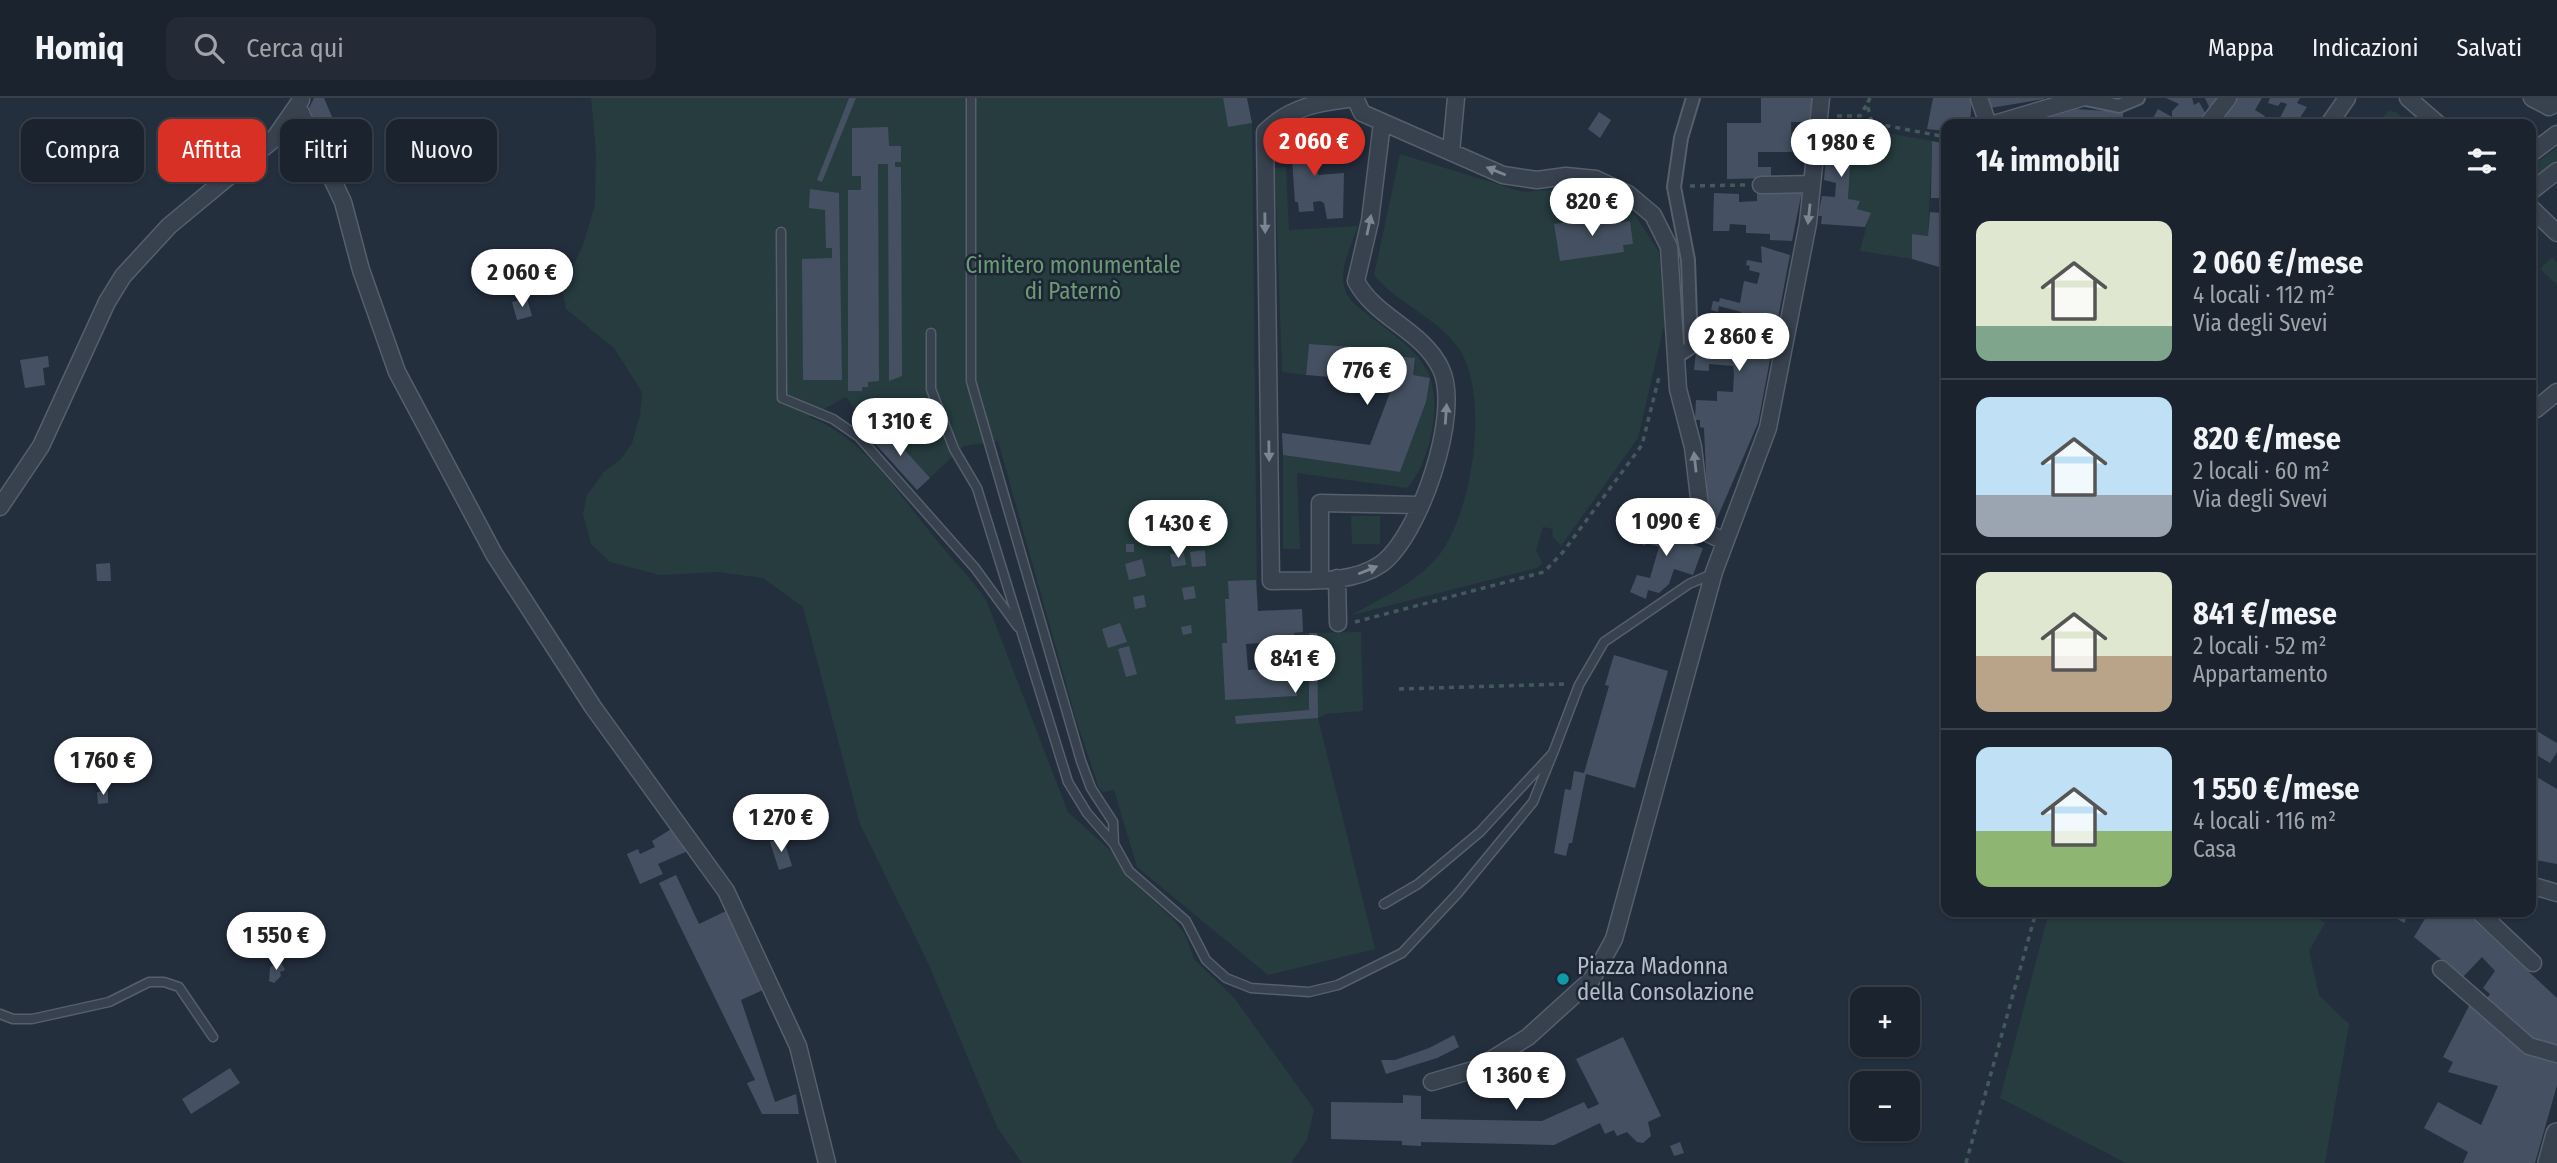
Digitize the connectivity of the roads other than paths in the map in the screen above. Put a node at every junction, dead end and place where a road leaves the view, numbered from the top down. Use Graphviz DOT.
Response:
graph roads {
  1 [pos="971,98"];
  2 [pos="1355,98"];
  3 [pos="1456,98"];
  4 [pos="1693,98"];
  5 [pos="1821,98"];
  6 [pos="1979,98"];
  7 [pos="2138,98"];
  8 [pos="2228,98"];
  9 [pos="2347,98"];
  10 [pos="2408,98"];
  11 [pos="2532,98"];
  12 [pos="2076,99"];
  13 [pos="300,103"];
  14 [pos="2557,103"];
  15 [pos="1986,119"];
  16 [pos="2010,119"];
  17 [pos="2212,119"];
  18 [pos="2332,119"];
  19 [pos="2432,119"];
  20 [pos="1382,123"];
  21 [pos="2557,134"];
  22 [pos="2536,150"];
  23 [pos="1451,152"];
  24 [pos="2557,171"];
  25 [pos="1812,184"];
  26 [pos="1761,185"];
  27 [pos="2536,187"];
  28 [pos="2536,213"];
  29 [pos="781,232"];
  30 [pos="2557,233"];
  31 [pos="931,333"];
  32 [pos="1676,357"];
  33 [pos="2557,392"];
  34 [pos="2536,410"];
  35 [pos="1419,505"];
  36 [pos="0,507"];
  37 [pos="1724,541"];
  38 [pos="1714,572"];
  39 [pos="1337,578"];
  40 [pos="1320,580"];
  41 [pos="1338,623"];
  42 [pos="1022,632"];
  43 [pos="1553,753"];
  44 [pos="1115,844"];
  45 [pos="2557,882"];
  46 [pos="2536,884"];
  47 [pos="2536,886"];
  48 [pos="2557,893"];
  49 [pos="1384,904"];
  50 [pos="2484,917"];
  51 [pos="2533,963"];
  52 [pos="2441,969"];
  53 [pos="0,1014"];
  54 [pos="213,1037"];
  55 [pos="2557,1054"];
  56 [pos="1432,1082"];
  57 [pos="2557,1134"];
  58 [pos="827,1163"];
  59 [pos="2549,1163"];
  1 -- 44 [label="lane"];
  2 -- 20 [label="street"];
  2 -- 40 [label="street, one-way"];
  3 -- 23 [label="street"];
  4 -- 32 [label="street"];
  5 -- 25 [label="street"];
  6 -- 15 [label="street"];
  7 -- 12 [label="street"];
  8 -- 17 [label="street"];
  9 -- 18 [label="street"];
  10 -- 19 [label="street"];
  11 -- 14 [label="street"];
  12 -- 16 [label="street"];
  13 -- 36 [label="street"];
  13 -- 58 [label="street"];
  20 -- 23 [label="street"];
  35 -- 20 [label="street, one-way"];
  21 -- 22 [label="street"];
  32 -- 23 [label="street, one-way"];
  24 -- 27 [label="street"];
  25 -- 26 [label="street"];
  25 -- 37 [label="street, one-way"];
  28 -- 30 [label="street"];
  29 -- 42 [label="lane"];
  31 -- 42 [label="lane"];
  37 -- 32 [label="street, one-way"];
  33 -- 34 [label="street"];
  39 -- 35 [label="street, one-way"];
  35 -- 40 [label="street"];
  37 -- 38 [label="street"];
  38 -- 43 [label="lane"];
  38 -- 56 [label="street"];
  39 -- 40 [label="street"];
  39 -- 41 [label="street"];
  42 -- 44 [label="lane"];
  43 -- 44 [label="lane"];
  43 -- 49 [label="lane"];
  45 -- 46 [label="street"];
  47 -- 48 [label="street"];
  50 -- 51 [label="street"];
  52 -- 55 [label="street"];
  53 -- 54 [label="lane"];
  57 -- 59 [label="street"];
}
